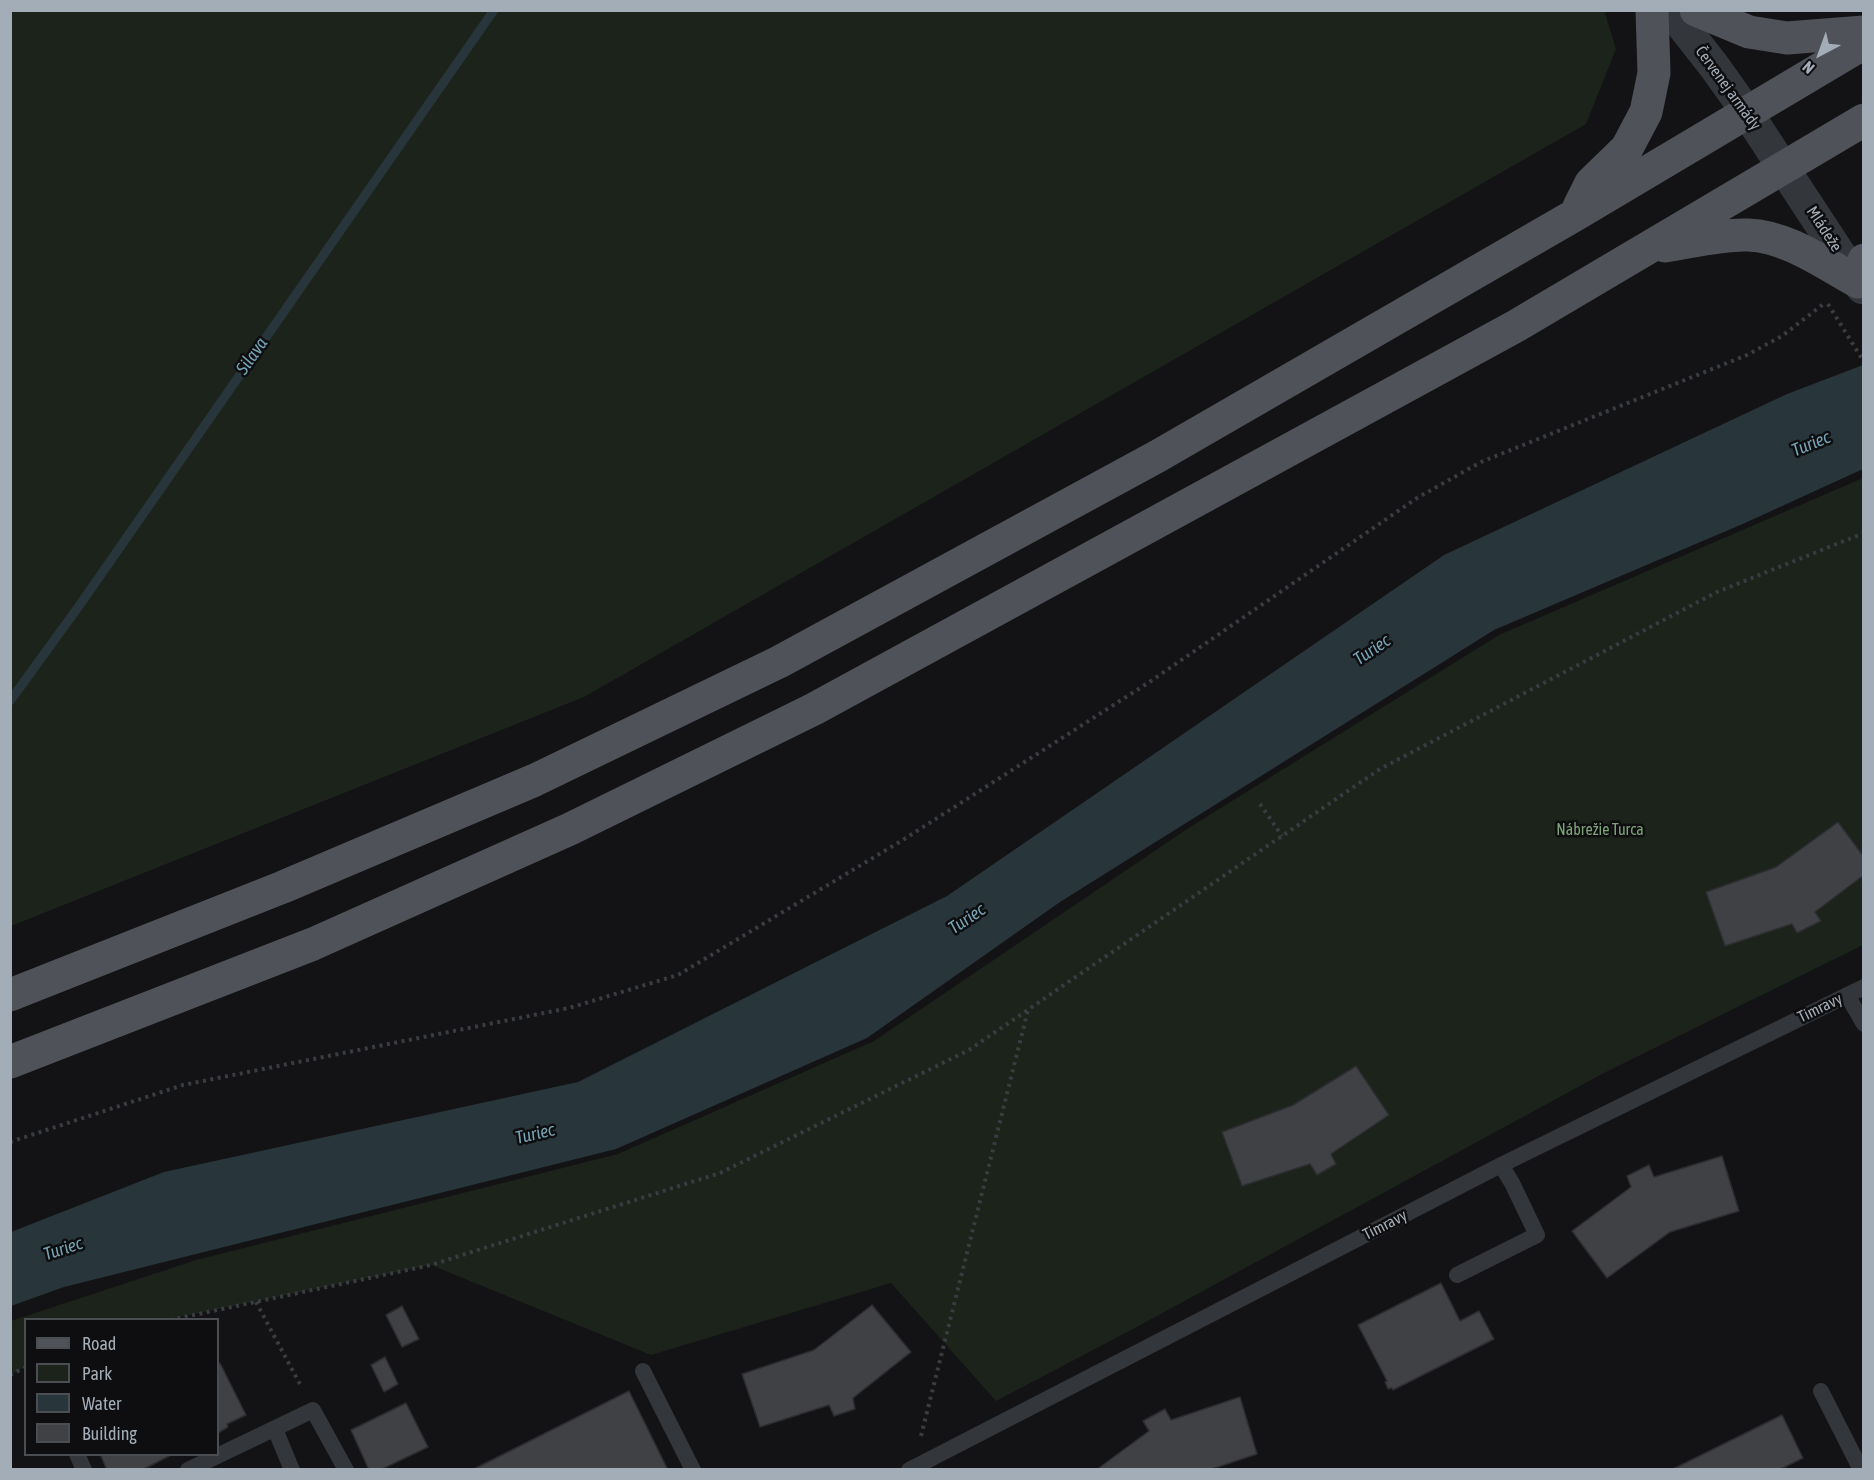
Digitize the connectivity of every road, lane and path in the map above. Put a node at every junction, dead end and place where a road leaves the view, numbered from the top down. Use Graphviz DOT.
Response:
graph roads {
  1 [pos="1652,10"];
  2 [pos="1670,10"];
  3 [pos="1696,10"];
  4 [pos="1863,32"];
  5 [pos="1863,43"];
  6 [pos="1746,111"];
  7 [pos="1863,120"];
  8 [pos="1784,168"];
  9 [pos="1575,215"];
  10 [pos="1648,248"];
  11 [pos="1862,278"];
  12 [pos="1817,296"];
  13 [pos="1826,302"];
  14 [pos="1863,362"];
  15 [pos="1863,533"];
  16 [pos="1260,804"];
  17 [pos="1282,836"];
  18 [pos="1863,987"];
  19 [pos="10,995"];
  20 [pos="1847,995"];
  21 [pos="1028,1009"];
  22 [pos="1863,1024"];
  23 [pos="10,1062"];
  24 [pos="10,1142"];
  25 [pos="1501,1166"];
  26 [pos="1457,1275"];
  27 [pos="256,1302"];
  28 [pos="180,1318"];
  29 [pos="24,1368"];
  30 [pos="643,1371"];
  31 [pos="10,1375"];
  32 [pos="1821,1391"];
  33 [pos="313,1410"];
  34 [pos="275,1430"];
  35 [pos="77,1456"];
  36 [pos="218,1456"];
  37 [pos="219,1456"];
  38 [pos="911,1468"];
  39 [pos="84,1470"];
  40 [pos="188,1470"];
  41 [pos="292,1470"];
  42 [pos="346,1470"];
  43 [pos="693,1470"];
  44 [pos="1861,1470"];
  1 -- 9 [label="main road"];
  2 -- 6 [label="street, Červenej armády"];
  3 -- 4 [label="main road"];
  5 -- 6 [label="main road"];
  6 -- 8 [label="street, Červenej armády"];
  6 -- 9 [label="main road"];
  7 -- 8 [label="main road"];
  8 -- 10 [label="main road"];
  8 -- 11 [label="street, Mládeže"];
  9 -- 19 [label="main road"];
  10 -- 11 [label="main road"];
  10 -- 23 [label="main road"];
  12 -- 13 [label="path"];
  13 -- 14 [label="path"];
  13 -- 24 [label="path"];
  15 -- 17 [label="path"];
  16 -- 17 [label="path"];
  17 -- 21 [label="path"];
  18 -- 20 [label="lane, Timravy"];
  20 -- 22 [label="lane"];
  20 -- 25 [label="lane, Timravy"];
  21 -- 27 [label="path"];
  21 -- 38 [label="path"];
  25 -- 26 [label="lane"];
  25 -- 38 [label="lane, Timravy"];
  27 -- 28 [label="path"];
  27 -- 33 [label="path"];
  29 -- 31 [label="path"];
  30 -- 43 [label="lane"];
  32 -- 44 [label="lane"];
  33 -- 34 [label="lane"];
  33 -- 42 [label="lane"];
  34 -- 37 [label="lane"];
  34 -- 41 [label="lane"];
  35 -- 39 [label="lane"];
  36 -- 40 [label="lane"];
}
